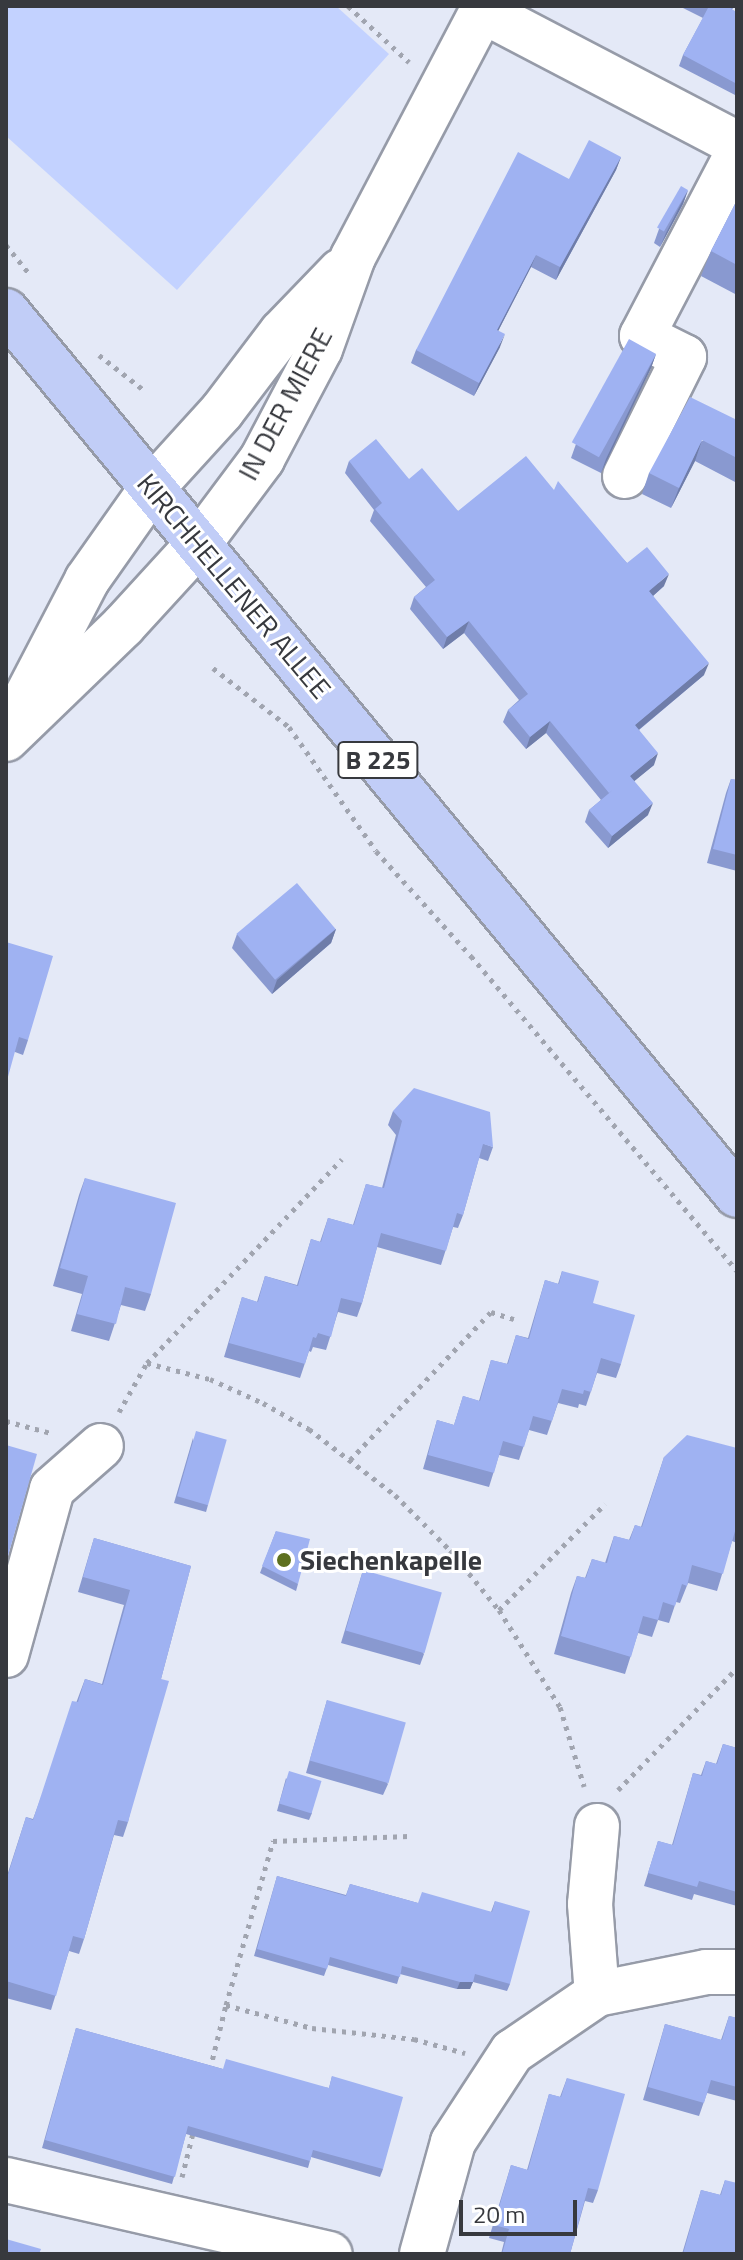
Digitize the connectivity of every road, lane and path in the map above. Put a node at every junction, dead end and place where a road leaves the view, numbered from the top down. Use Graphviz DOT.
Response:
graph roads {
  1 [pos="348,6"];
  2 [pos="484,8"];
  3 [pos="441,91"];
  4 [pos="737,144"];
  5 [pos="737,154"];
  6 [pos="353,257"];
  7 [pos="6,311"];
  8 [pos="625,476"];
  9 [pos="152,488"];
  10 [pos="200,542"];
  11 [pos="213,668"];
  12 [pos="6,737"];
  13 [pos="342,1159"];
  14 [pos="737,1195"];
  15 [pos="737,1271"];
  16 [pos="514,1319"];
  17 [pos="147,1363"];
  18 [pos="101,1446"];
  19 [pos="350,1460"];
  20 [pos="605,1504"];
  21 [pos="499,1610"];
  22 [pos="6,1655"];
  23 [pos="737,1668"];
  24 [pos="595,1820"];
  25 [pos="409,1836"];
  26 [pos="737,1972"];
  27 [pos="597,1994"];
  28 [pos="226,2005"];
  29 [pos="504,2063"];
  30 [pos="206,2081"];
  31 [pos="185,2124"];
  32 [pos="6,2180"];
  33 [pos="172,2218"];
  34 [pos="330,2254"];
  35 [pos="422,2254"];
  1 -- 3 [label="path"];
  2 -- 3 [label="street, IN DER MIERE"];
  2 -- 4 [label="street"];
  3 -- 6 [label="street, IN DER MIERE"];
  5 -- 8 [label="street"];
  6 -- 9 [label="street, IN DER MIERE"];
  6 -- 10 [label="street, IN DER MIERE"];
  7 -- 9 [label="main road, KIRCHHELLENER ALLEE / B 225"];
  9 -- 10 [label="main road, KIRCHHELLENER ALLEE / B 225"];
  9 -- 12 [label="street, IN DER MIERE"];
  10 -- 12 [label="street, IN DER MIERE"];
  10 -- 14 [label="main road, KIRCHHELLENER ALLEE / B 225"];
  11 -- 15 [label="path"];
  13 -- 17 [label="path"];
  16 -- 19 [label="path"];
  17 -- 18 [label="path"];
  17 -- 19 [label="path"];
  18 -- 22 [label="street"];
  19 -- 21 [label="path"];
  20 -- 21 [label="path"];
  21 -- 24 [label="path"];
  23 -- 24 [label="path"];
  24 -- 27 [label="street"];
  25 -- 28 [label="path"];
  26 -- 27 [label="street"];
  27 -- 29 [label="street"];
  28 -- 29 [label="path"];
  28 -- 30 [label="path"];
  29 -- 35 [label="street"];
  31 -- 33 [label="path"];
  32 -- 33 [label="street"];
  33 -- 34 [label="street"];
}
